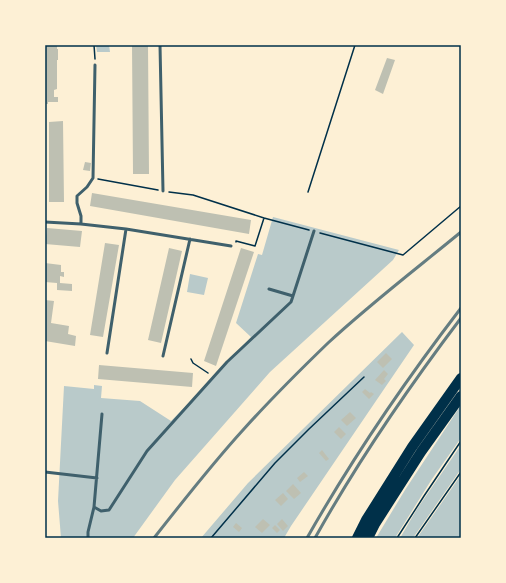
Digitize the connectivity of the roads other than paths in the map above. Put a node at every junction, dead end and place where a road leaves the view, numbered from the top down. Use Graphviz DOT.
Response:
graph roads {
  1 [pos="160,45"];
  2 [pos="95,65"];
  3 [pos="163,191"];
  4 [pos="45,222"];
  5 [pos="81,224"];
  6 [pos="126,229"];
  7 [pos="314,231"];
  8 [pos="190,239"];
  9 [pos="231,246"];
  10 [pos="269,288"];
  11 [pos="293,296"];
  12 [pos="107,353"];
  13 [pos="163,356"];
  14 [pos="461,378"];
  15 [pos="461,396"];
  16 [pos="102,414"];
  17 [pos="45,472"];
  18 [pos="97,478"];
  19 [pos="94,506"];
  20 [pos="88,538"];
  21 [pos="357,538"];
  22 [pos="368,538"];
  1 -- 3 [label="lane"];
  2 -- 5 [label="lane"];
  4 -- 5 [label="lane"];
  5 -- 6 [label="lane"];
  6 -- 8 [label="lane"];
  6 -- 12 [label="lane"];
  7 -- 11 [label="lane"];
  8 -- 9 [label="lane"];
  8 -- 13 [label="lane"];
  10 -- 11 [label="lane"];
  11 -- 19 [label="lane"];
  14 -- 21 [label="highway"];
  15 -- 22 [label="highway"];
  16 -- 18 [label="lane"];
  17 -- 18 [label="lane"];
  18 -- 19 [label="lane"];
  19 -- 20 [label="lane"];
}
